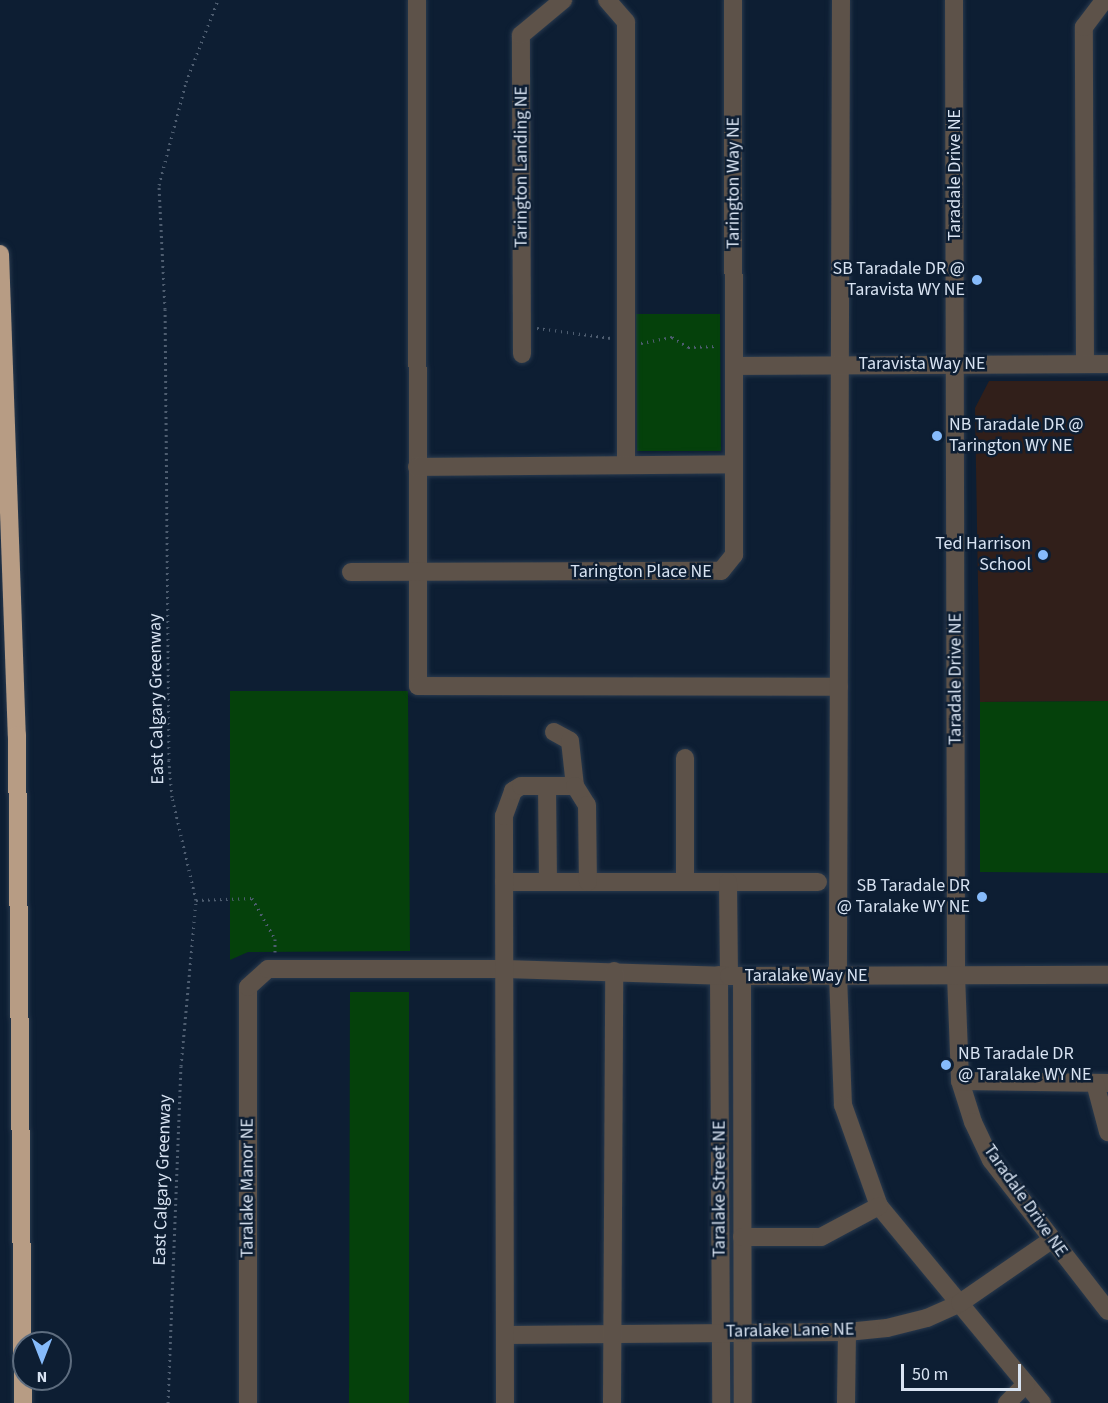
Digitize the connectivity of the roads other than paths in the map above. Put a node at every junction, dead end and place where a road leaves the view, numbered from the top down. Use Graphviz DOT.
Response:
graph roads {
  1 [pos="417,0"];
  2 [pos="563,0"];
  3 [pos="608,0"];
  4 [pos="733,0"];
  5 [pos="842,0"];
  6 [pos="954,0"];
  7 [pos="1104,0"];
  8 [pos="0,254"];
  9 [pos="522,354"];
  10 [pos="841,364"];
  11 [pos="956,364"];
  12 [pos="1085,364"];
  13 [pos="1108,364"];
  14 [pos="736,366"];
  15 [pos="626,464"];
  16 [pos="734,464"];
  17 [pos="417,467"];
  18 [pos="351,572"];
  19 [pos="417,573"];
  20 [pos="839,687"];
  21 [pos="554,732"];
  22 [pos="685,758"];
  23 [pos="547,786"];
  24 [pos="575,786"];
  25 [pos="504,882"];
  26 [pos="548,882"];
  27 [pos="588,882"];
  28 [pos="685,882"];
  29 [pos="728,882"];
  30 [pos="818,882"];
  31 [pos="505,969"];
  32 [pos="614,971"];
  33 [pos="956,975"];
  34 [pos="1108,975"];
  35 [pos="730,976"];
  36 [pos="838,976"];
  37 [pos="258,978"];
  38 [pos="960,1081"];
  39 [pos="1101,1083"];
  40 [pos="1108,1132"];
  41 [pos="879,1206"];
  42 [pos="742,1237"];
  43 [pos="1050,1241"];
  44 [pos="960,1303"];
  45 [pos="1108,1311"];
  46 [pos="721,1332"];
  47 [pos="742,1332"];
  48 [pos="847,1332"];
  49 [pos="612,1333"];
  50 [pos="506,1335"];
  51 [pos="1026,1384"];
  52 [pos="23,1403"];
  53 [pos="248,1403"];
  54 [pos="505,1403"];
  55 [pos="612,1403"];
  56 [pos="721,1403"];
  57 [pos="743,1403"];
  58 [pos="846,1403"];
  59 [pos="1006,1403"];
  60 [pos="1042,1403"];
  1 -- 17 [label="street"];
  2 -- 9 [label="street, Tarington Landing NE"];
  3 -- 15 [label="street"];
  4 -- 14 [label="street, Tarington Way NE"];
  5 -- 10 [label="street"];
  6 -- 11 [label="street, Taradale Drive NE"];
  7 -- 12 [label="street"];
  8 -- 52 [label="highway"];
  10 -- 11 [label="street, Taravista Way NE"];
  10 -- 14 [label="street, Taravista Way NE"];
  10 -- 20 [label="street"];
  11 -- 12 [label="street, Taravista Way NE"];
  11 -- 33 [label="street, Taradale Drive NE"];
  12 -- 13 [label="street, Taravista Way NE"];
  14 -- 16 [label="street, Tarington Place NE"];
  15 -- 16 [label="street"];
  15 -- 17 [label="street"];
  16 -- 19 [label="street, Tarington Place NE"];
  17 -- 19 [label="street"];
  18 -- 19 [label="street, Tarington Place NE"];
  19 -- 20 [label="street"];
  20 -- 36 [label="street"];
  21 -- 24 [label="street"];
  22 -- 28 [label="street"];
  23 -- 24 [label="street"];
  23 -- 25 [label="street"];
  23 -- 26 [label="street"];
  24 -- 27 [label="street"];
  25 -- 26 [label="street"];
  25 -- 31 [label="street"];
  26 -- 27 [label="street"];
  27 -- 28 [label="street"];
  28 -- 29 [label="street"];
  29 -- 30 [label="street"];
  29 -- 35 [label="street"];
  31 -- 32 [label="street, Taralake Way NE"];
  31 -- 37 [label="street, Taralake Way NE"];
  31 -- 50 [label="street"];
  32 -- 35 [label="street, Taralake Way NE"];
  32 -- 49 [label="street"];
  33 -- 34 [label="street, Taralake Way NE"];
  33 -- 36 [label="street, Taralake Way NE"];
  33 -- 38 [label="street, Taradale Drive NE"];
  35 -- 36 [label="street, Taralake Way NE"];
  35 -- 42 [label="street, Taralake Street NE"];
  35 -- 46 [label="street, Taralake Street NE"];
  36 -- 41 [label="street"];
  37 -- 53 [label="street, Taralake Manor NE"];
  38 -- 39 [label="street"];
  38 -- 43 [label="street, Taradale Drive NE"];
  39 -- 40 [label="street"];
  41 -- 42 [label="street"];
  41 -- 44 [label="street"];
  42 -- 47 [label="street, Taralake Street NE"];
  43 -- 44 [label="street, Taralake Lane NE"];
  43 -- 45 [label="street, Taradale Drive NE"];
  44 -- 48 [label="street, Taralake Lane NE"];
  44 -- 51 [label="street"];
  46 -- 47 [label="street, Taralake Lane NE"];
  46 -- 49 [label="street, Taralake Lane NE"];
  46 -- 56 [label="street, Taralake Street NE"];
  47 -- 48 [label="street, Taralake Lane NE"];
  47 -- 57 [label="street, Taralake Street NE"];
  48 -- 58 [label="street"];
  49 -- 50 [label="street, Taralake Lane NE"];
  49 -- 55 [label="street"];
  50 -- 54 [label="street"];
  51 -- 59 [label="street"];
  51 -- 60 [label="street"];
}
